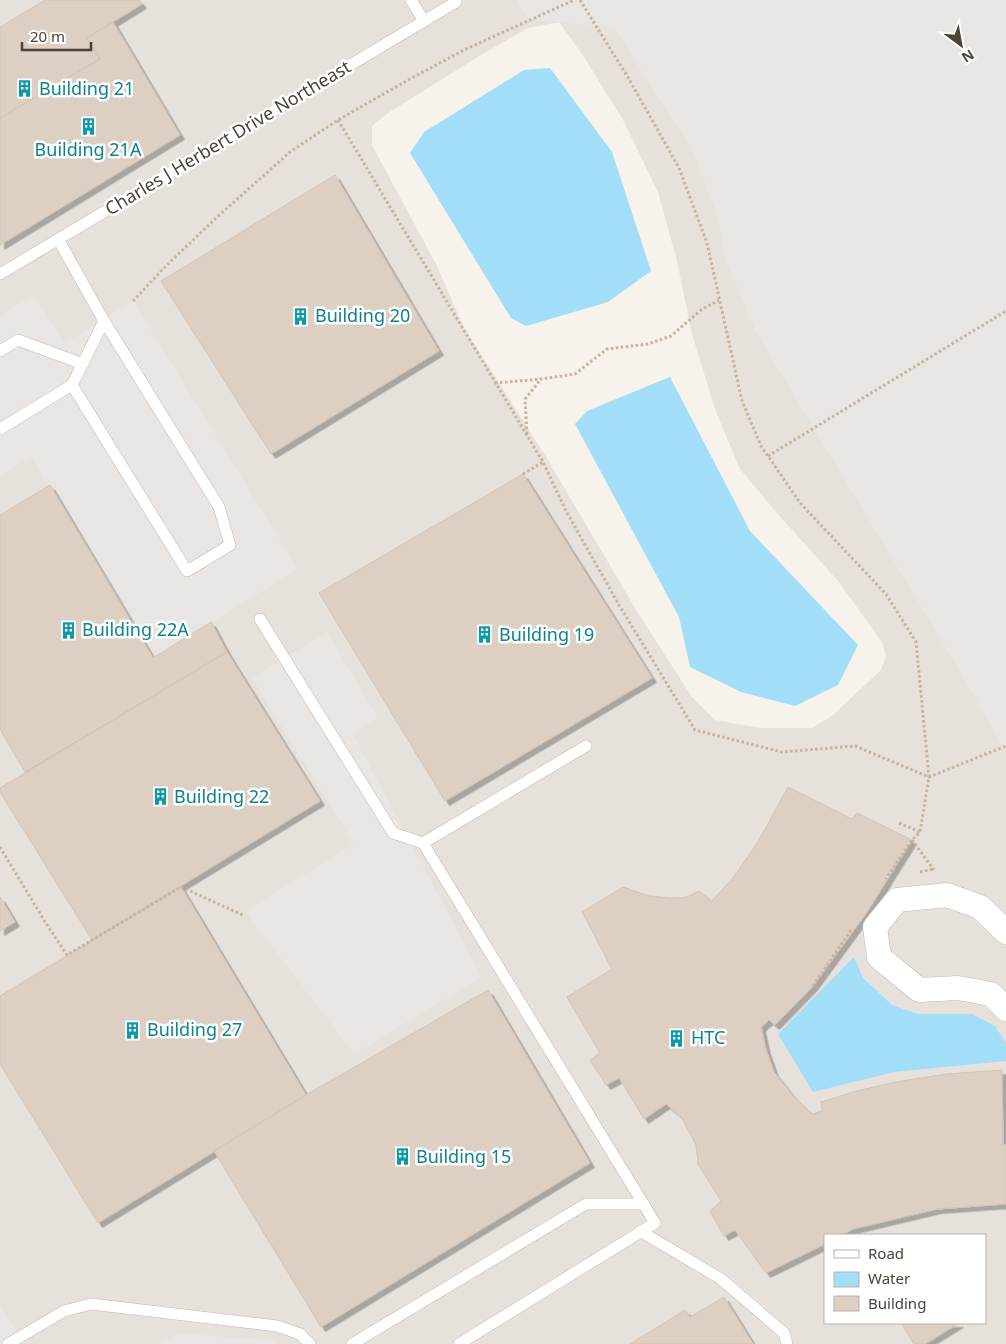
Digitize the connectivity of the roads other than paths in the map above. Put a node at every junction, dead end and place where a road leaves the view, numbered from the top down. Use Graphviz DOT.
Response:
graph roads {
  1 [pos="411,0"];
  2 [pos="456,1"];
  3 [pos="424,21"];
  4 [pos="58,239"];
  5 [pos="0,274"];
  6 [pos="104,321"];
  7 [pos="0,351"];
  8 [pos="83,364"];
  9 [pos="72,385"];
  10 [pos="0,429"];
  11 [pos="260,619"];
  12 [pos="586,746"];
  13 [pos="424,843"];
  14 [pos="1006,932"];
  15 [pos="1006,1009"];
  16 [pos="644,1204"];
  17 [pos="640,1231"];
  18 [pos="8,1344"];
  19 [pos="310,1344"];
  20 [pos="352,1344"];
  21 [pos="459,1344"];
  22 [pos="787,1344"];
  1 -- 3 [label="lane"];
  2 -- 3 [label="lane, Charles J Herbert Drive Northeast"];
  3 -- 4 [label="lane, Charles J Herbert Drive Northeast"];
  4 -- 5 [label="lane, Charles J Herbert Drive Northeast"];
  4 -- 6 [label="lane"];
  6 -- 8 [label="lane"];
  6 -- 9 [label="lane"];
  7 -- 8 [label="lane"];
  8 -- 9 [label="lane"];
  9 -- 10 [label="lane"];
  11 -- 13 [label="lane"];
  12 -- 13 [label="lane"];
  13 -- 16 [label="lane"];
  14 -- 15 [label="street"];
  16 -- 17 [label="lane"];
  16 -- 20 [label="lane"];
  17 -- 21 [label="lane"];
  17 -- 22 [label="lane"];
  18 -- 19 [label="lane"];
}
